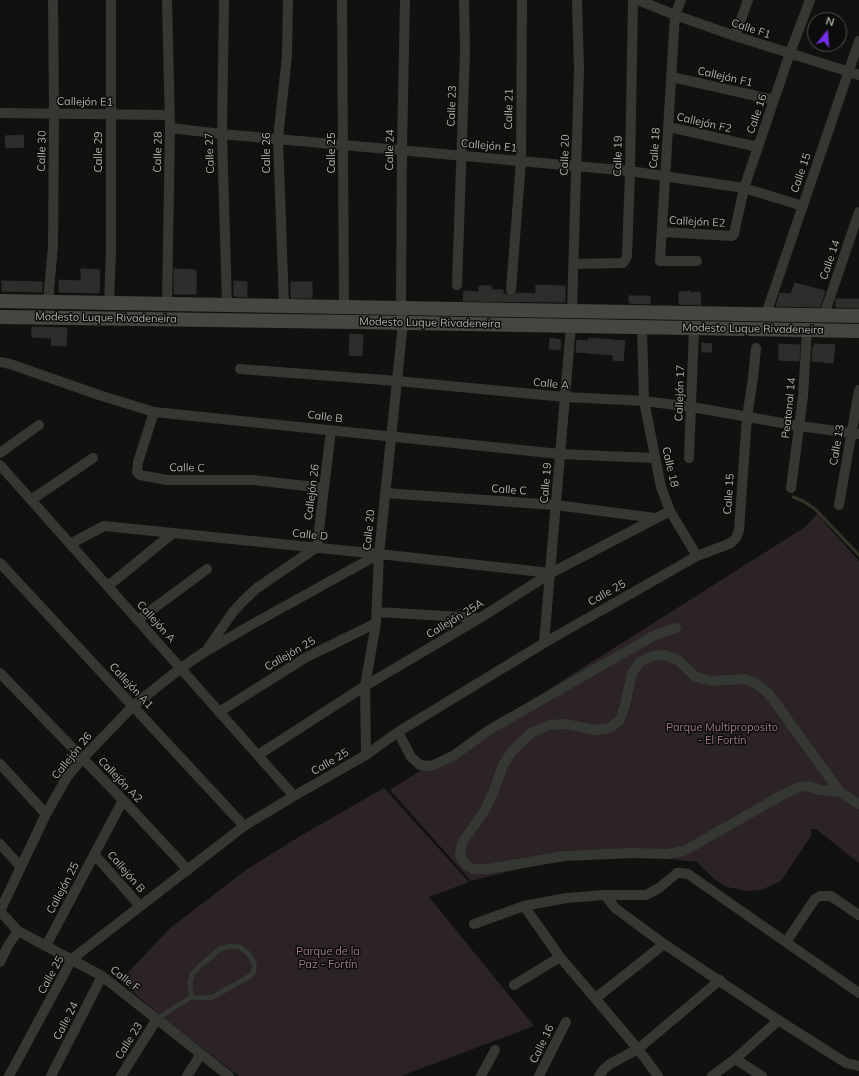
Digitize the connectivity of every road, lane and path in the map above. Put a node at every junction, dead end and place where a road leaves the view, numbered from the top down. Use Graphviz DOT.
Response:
graph roads {
  1 [pos="53,0"];
  2 [pos="111,0"];
  3 [pos="167,0"];
  4 [pos="224,0"];
  5 [pos="288,0"];
  6 [pos="342,0"];
  7 [pos="405,0"];
  8 [pos="464,0"];
  9 [pos="522,0"];
  10 [pos="577,0"];
  11 [pos="633,0"];
  12 [pos="638,0"];
  13 [pos="681,0"];
  14 [pos="748,0"];
  15 [pos="810,0"];
  16 [pos="675,15"];
  17 [pos="735,36"];
  18 [pos="859,41"];
  19 [pos="790,54"];
  20 [pos="848,72"];
  21 [pos="859,75"];
  22 [pos="672,77"];
  23 [pos="774,100"];
  24 [pos="0,113"];
  25 [pos="54,113"];
  26 [pos="111,114"];
  27 [pos="170,115"];
  28 [pos="668,127"];
  29 [pos="170,128"];
  30 [pos="222,134"];
  31 [pos="278,138"];
  32 [pos="344,144"];
  33 [pos="758,148"];
  34 [pos="402,149"];
  35 [pos="462,155"];
  36 [pos="521,161"];
  37 [pos="577,166"];
  38 [pos="630,171"];
  39 [pos="665,176"];
  40 [pos="744,188"];
  41 [pos="803,206"];
  42 [pos="859,212"];
  43 [pos="662,232"];
  44 [pos="732,236"];
  45 [pos="698,261"];
  46 [pos="574,264"];
  47 [pos="457,285"];
  48 [pos="511,290"];
  49 [pos="0,301"];
  50 [pos="48,302"];
  51 [pos="78,303"];
  52 [pos="109,303"];
  53 [pos="166,304"];
  54 [pos="401,304"];
  55 [pos="227,305"];
  56 [pos="284,306"];
  57 [pos="344,307"];
  58 [pos="374,307"];
  59 [pos="484,309"];
  60 [pos="572,311"];
  61 [pos="766,314"];
  62 [pos="824,315"];
  63 [pos="859,316"];
  64 [pos="0,317"];
  65 [pos="36,317"];
  66 [pos="352,322"];
  67 [pos="403,323"];
  68 [pos="469,325"];
  69 [pos="571,326"];
  70 [pos="642,327"];
  71 [pos="694,328"];
  72 [pos="807,330"];
  73 [pos="859,331"];
  74 [pos="756,348"];
  75 [pos="0,362"];
  76 [pos="240,369"];
  77 [pos="397,381"];
  78 [pos="859,390"];
  79 [pos="565,397"];
  80 [pos="644,401"];
  81 [pos="692,407"];
  82 [pos="154,412"];
  83 [pos="747,417"];
  84 [pos="39,426"];
  85 [pos="799,426"];
  86 [pos="331,430"];
  87 [pos="855,433"];
  88 [pos="391,437"];
  89 [pos="0,453"];
  90 [pos="560,454"];
  91 [pos="92,458"];
  92 [pos="654,458"];
  93 [pos="689,458"];
  94 [pos="0,465"];
  95 [pos="324,488"];
  96 [pos="791,488"];
  97 [pos="385,493"];
  98 [pos="31,500"];
  99 [pos="556,505"];
  100 [pos="838,505"];
  101 [pos="670,511"];
  102 [pos="655,518"];
  103 [pos="173,533"];
  104 [pos="731,543"];
  105 [pos="70,544"];
  106 [pos="317,547"];
  107 [pos="379,554"];
  108 [pos="697,556"];
  109 [pos="0,563"];
  110 [pos="207,569"];
  111 [pos="551,573"];
  112 [pos="108,586"];
  113 [pos="377,612"];
  114 [pos="480,618"];
  115 [pos="138,620"];
  116 [pos="376,623"];
  117 [pos="676,628"];
  118 [pos="544,643"];
  119 [pos="206,652"];
  120 [pos="181,668"];
  121 [pos="0,673"];
  122 [pos="365,686"];
  123 [pos="133,706"];
  124 [pos="219,712"];
  125 [pos="398,732"];
  126 [pos="258,755"];
  127 [pos="366,755"];
  128 [pos="82,759"];
  129 [pos="0,764"];
  130 [pos="840,792"];
  131 [pos="294,796"];
  132 [pos="123,800"];
  133 [pos="859,804"];
  134 [pos="46,814"];
  135 [pos="244,826"];
  136 [pos="0,844"];
  137 [pos="94,854"];
  138 [pos="21,867"];
  139 [pos="188,870"];
  140 [pos="605,895"];
  141 [pos="140,906"];
  142 [pos="524,906"];
  143 [pos="0,911"];
  144 [pos="859,915"];
  145 [pos="474,924"];
  146 [pos="18,931"];
  147 [pos="786,942"];
  148 [pos="4,943"];
  149 [pos="664,944"];
  150 [pos="46,946"];
  151 [pos="560,957"];
  152 [pos="72,959"];
  153 [pos="0,962"];
  154 [pos="102,976"];
  155 [pos="720,980"];
  156 [pos="514,986"];
  157 [pos="859,993"];
  158 [pos="191,997"];
  159 [pos="596,998"];
  160 [pos="157,1019"];
  161 [pos="779,1020"];
  162 [pos="566,1022"];
  163 [pos="638,1049"];
  164 [pos="495,1050"];
  165 [pos="201,1054"];
  166 [pos="735,1059"];
  167 [pos="859,1066"];
  168 [pos="600,1074"];
  169 [pos="9,1076"];
  170 [pos="51,1076"];
  171 [pos="121,1076"];
  172 [pos="187,1076"];
  173 [pos="229,1076"];
  174 [pos="481,1076"];
  175 [pos="539,1076"];
  176 [pos="658,1076"];
  177 [pos="712,1076"];
  178 [pos="762,1076"];
  1 -- 25 [label="street, Calle 30"];
  2 -- 26 [label="street, Calle 29"];
  3 -- 27 [label="street, Calle 28"];
  4 -- 30 [label="street, Calle 27"];
  5 -- 31 [label="street, Calle 26"];
  6 -- 32 [label="street, Calle 25"];
  7 -- 34 [label="street, Calle 24"];
  8 -- 35 [label="street, Calle 23"];
  9 -- 36 [label="street, Calle 21"];
  10 -- 37 [label="street, Calle 20"];
  11 -- 38 [label="street, Calle 19"];
  12 -- 16 [label="street, Calle F1"];
  13 -- 16 [label="street, Calle 18"];
  14 -- 17 [label="street"];
  15 -- 19 [label="street, Calle 16"];
  16 -- 17 [label="street, Calle F1"];
  16 -- 22 [label="street, Calle 18"];
  17 -- 19 [label="street, Calle F1"];
  18 -- 20 [label="street, Calle 15"];
  19 -- 20 [label="street, Calle F1"];
  19 -- 23 [label="street, Calle 16"];
  20 -- 21 [label="street, Calle F1"];
  20 -- 41 [label="street, Calle 15"];
  22 -- 23 [label="street, Callejón F1"];
  22 -- 28 [label="street, Calle 18"];
  23 -- 33 [label="street, Calle 16"];
  24 -- 25 [label="street, Callejón E1"];
  25 -- 26 [label="street, Callejón E1"];
  25 -- 50 [label="street, Calle 30"];
  26 -- 27 [label="street, Callejón E1"];
  26 -- 52 [label="street, Calle 29"];
  27 -- 29 [label="street, Calle 28"];
  28 -- 33 [label="street, Callejón F2"];
  28 -- 39 [label="street, Calle 18"];
  29 -- 30 [label="street, Callejón E1"];
  29 -- 53 [label="street, Calle 28"];
  30 -- 31 [label="street, Callejón E1"];
  30 -- 55 [label="street, Calle 27"];
  31 -- 32 [label="street, Callejón E1"];
  31 -- 56 [label="street, Calle 26"];
  32 -- 34 [label="street, Callejón E1"];
  32 -- 57 [label="street, Calle 25"];
  33 -- 40 [label="street, Calle 16"];
  34 -- 35 [label="street, Callejón E1"];
  34 -- 54 [label="street, Calle 24"];
  35 -- 36 [label="street, Callejón E1"];
  35 -- 47 [label="street, Calle 23"];
  36 -- 37 [label="street, Callejón E1"];
  36 -- 48 [label="street, Calle 21"];
  37 -- 38 [label="street, Callejón E1"];
  37 -- 46 [label="street, Calle 20"];
  38 -- 39 [label="street, Callejón E1"];
  38 -- 46 [label="street, Calle 19"];
  39 -- 40 [label="street, Callejón E1"];
  39 -- 43 [label="street, Calle 18"];
  40 -- 41 [label="street, Callejón E1"];
  40 -- 44 [label="street, Calle 16"];
  41 -- 61 [label="street, Calle 15"];
  42 -- 62 [label="street, Calle 14"];
  43 -- 44 [label="street, Callejón E2"];
  43 -- 45 [label="street, Calle 18"];
  46 -- 60 [label="street, Calle 20"];
  49 -- 50 [label="street, Modesto Luque Rivadeneira"];
  50 -- 51 [label="street, Modesto Luque Rivadeneira"];
  51 -- 52 [label="street, Modesto Luque Rivadeneira"];
  51 -- 65 [label="street"];
  52 -- 53 [label="street, Modesto Luque Rivadeneira"];
  53 -- 55 [label="street, Modesto Luque Rivadeneira"];
  54 -- 58 [label="street, Modesto Luque Rivadeneira"];
  54 -- 59 [label="street, Modesto Luque Rivadeneira"];
  54 -- 67 [label="street, Calle 20"];
  55 -- 56 [label="street, Modesto Luque Rivadeneira"];
  56 -- 57 [label="street, Modesto Luque Rivadeneira"];
  57 -- 58 [label="street, Modesto Luque Rivadeneira"];
  58 -- 66 [label="street"];
  59 -- 60 [label="street, Modesto Luque Rivadeneira"];
  59 -- 68 [label="street"];
  60 -- 61 [label="street, Modesto Luque Rivadeneira"];
  61 -- 62 [label="street, Modesto Luque Rivadeneira"];
  62 -- 63 [label="street, Modesto Luque Rivadeneira"];
  64 -- 65 [label="street, Modesto Luque Rivadeneira"];
  65 -- 66 [label="street, Modesto Luque Rivadeneira"];
  66 -- 67 [label="street, Modesto Luque Rivadeneira"];
  67 -- 68 [label="street, Modesto Luque Rivadeneira"];
  67 -- 77 [label="street, Calle 20"];
  68 -- 69 [label="street, Modesto Luque Rivadeneira"];
  69 -- 70 [label="street, Modesto Luque Rivadeneira"];
  69 -- 79 [label="street, Calle 19"];
  70 -- 71 [label="street, Modesto Luque Rivadeneira"];
  70 -- 80 [label="street, Calle 18"];
  71 -- 72 [label="street, Modesto Luque Rivadeneira"];
  71 -- 81 [label="street, Callejón 17"];
  72 -- 73 [label="street, Modesto Luque Rivadeneira"];
  72 -- 85 [label="street, Peatonal 14"];
  74 -- 83 [label="street, Calle 15"];
  75 -- 82 [label="street, Calle B"];
  76 -- 77 [label="street, Calle A"];
  77 -- 79 [label="street, Calle A"];
  77 -- 88 [label="street, Calle 20"];
  78 -- 87 [label="street, Calle 13"];
  79 -- 80 [label="street, Calle A"];
  79 -- 90 [label="street, Calle 19"];
  80 -- 81 [label="street, Calle A"];
  80 -- 92 [label="street, Calle 18"];
  81 -- 83 [label="street, Calle A"];
  81 -- 93 [label="street, Callejón 17"];
  82 -- 86 [label="street, Calle B"];
  82 -- 95 [label="street, Calle C"];
  83 -- 85 [label="street, Calle A"];
  83 -- 104 [label="street, Calle 15"];
  84 -- 89 [label="street"];
  85 -- 87 [label="street, Calle A"];
  85 -- 96 [label="street, Peatonal 14"];
  86 -- 88 [label="street, Calle B"];
  86 -- 95 [label="street, Callejón 26"];
  87 -- 100 [label="street, Calle 13"];
  88 -- 90 [label="street, Calle B"];
  88 -- 97 [label="street, Calle 20"];
  90 -- 92 [label="street, Calle B"];
  90 -- 99 [label="street, Calle 19"];
  91 -- 98 [label="street"];
  92 -- 101 [label="street, Calle 18"];
  94 -- 98 [label="street, Callejón A"];
  95 -- 106 [label="street, Callejón 26"];
  97 -- 99 [label="street, Calle C"];
  97 -- 107 [label="street, Calle 20"];
  98 -- 105 [label="street, Callejón A"];
  99 -- 102 [label="street, Calle C"];
  99 -- 111 [label="street, Calle 19"];
  101 -- 102 [label="street, Callejón 25A"];
  101 -- 108 [label="street, Calle 18"];
  102 -- 111 [label="street, Callejón 25A"];
  103 -- 105 [label="street, Calle D"];
  103 -- 106 [label="street, Calle D"];
  103 -- 112 [label="street"];
  104 -- 108 [label="street, Calle 25"];
  105 -- 112 [label="street, Callejón A"];
  106 -- 107 [label="street, Calle D"];
  106 -- 119 [label="street, Callejón 26"];
  107 -- 111 [label="street, Calle D"];
  107 -- 113 [label="street, Calle 20"];
  107 -- 119 [label="street, Callejón 26"];
  108 -- 118 [label="street, Calle 25"];
  109 -- 123 [label="street, Callejón A1"];
  110 -- 115 [label="street"];
  111 -- 114 [label="street, Callejón 25A"];
  111 -- 118 [label="street, Calle 19"];
  112 -- 115 [label="street, Callejón A"];
  113 -- 114 [label="street"];
  113 -- 116 [label="street, Calle 20"];
  114 -- 122 [label="street, Callejón 25A"];
  115 -- 120 [label="street, Callejón A"];
  116 -- 122 [label="street, Calle 20"];
  116 -- 124 [label="street, Callejón 25"];
  117 -- 125 [label="street"];
  118 -- 125 [label="street, Calle 25"];
  119 -- 120 [label="street, Callejón 26"];
  120 -- 123 [label="street, Callejón 26"];
  120 -- 124 [label="street, Callejón A"];
  121 -- 128 [label="street, Callejón A2"];
  122 -- 126 [label="street, Callejón 25A"];
  122 -- 127 [label="street, Calle 20"];
  123 -- 128 [label="street, Callejón 26"];
  123 -- 135 [label="street, Callejón A1"];
  124 -- 126 [label="street, Callejón A"];
  125 -- 127 [label="street, Calle 25"];
  126 -- 131 [label="street, Callejón A"];
  127 -- 131 [label="street, Calle 25"];
  128 -- 132 [label="street, Callejón A2"];
  128 -- 134 [label="street, Callejón 26"];
  129 -- 134 [label="street"];
  130 -- 130 [label="street"];
  130 -- 133 [label="street"];
  131 -- 135 [label="street, Calle 25"];
  132 -- 137 [label="street, Callejón 25"];
  132 -- 139 [label="street, Callejón A2"];
  134 -- 138 [label="street, Callejón 26"];
  135 -- 139 [label="street, Calle 25"];
  136 -- 138 [label="street"];
  137 -- 141 [label="street, Callejón B"];
  137 -- 150 [label="street, Callejón 25"];
  138 -- 143 [label="street, Callejón 26"];
  139 -- 141 [label="street, Calle 25"];
  140 -- 142 [label="street"];
  140 -- 147 [label="street"];
  140 -- 149 [label="street"];
  141 -- 152 [label="street, Calle 25"];
  142 -- 145 [label="street"];
  142 -- 151 [label="street"];
  143 -- 146 [label="street, Calle F"];
  144 -- 147 [label="street"];
  146 -- 148 [label="street"];
  146 -- 150 [label="street, Calle F"];
  147 -- 157 [label="street"];
  148 -- 153 [label="street"];
  149 -- 155 [label="street"];
  149 -- 159 [label="street"];
  150 -- 152 [label="street, Calle F"];
  151 -- 156 [label="street"];
  151 -- 159 [label="street"];
  152 -- 154 [label="street, Calle F"];
  152 -- 169 [label="street, Calle 25"];
  154 -- 160 [label="street, Calle F"];
  154 -- 170 [label="street, Calle 24"];
  155 -- 161 [label="street"];
  155 -- 163 [label="street"];
  158 -- 158 [label="lane"];
  158 -- 160 [label="lane"];
  159 -- 163 [label="street"];
  160 -- 165 [label="street, Calle F"];
  160 -- 171 [label="street, Calle 23"];
  161 -- 166 [label="street"];
  161 -- 167 [label="street"];
  162 -- 175 [label="street, Calle 16"];
  163 -- 168 [label="street"];
  163 -- 176 [label="street"];
  164 -- 174 [label="street"];
  165 -- 172 [label="street"];
  165 -- 173 [label="street, Calle F"];
  166 -- 177 [label="street"];
  166 -- 178 [label="street"];
}
